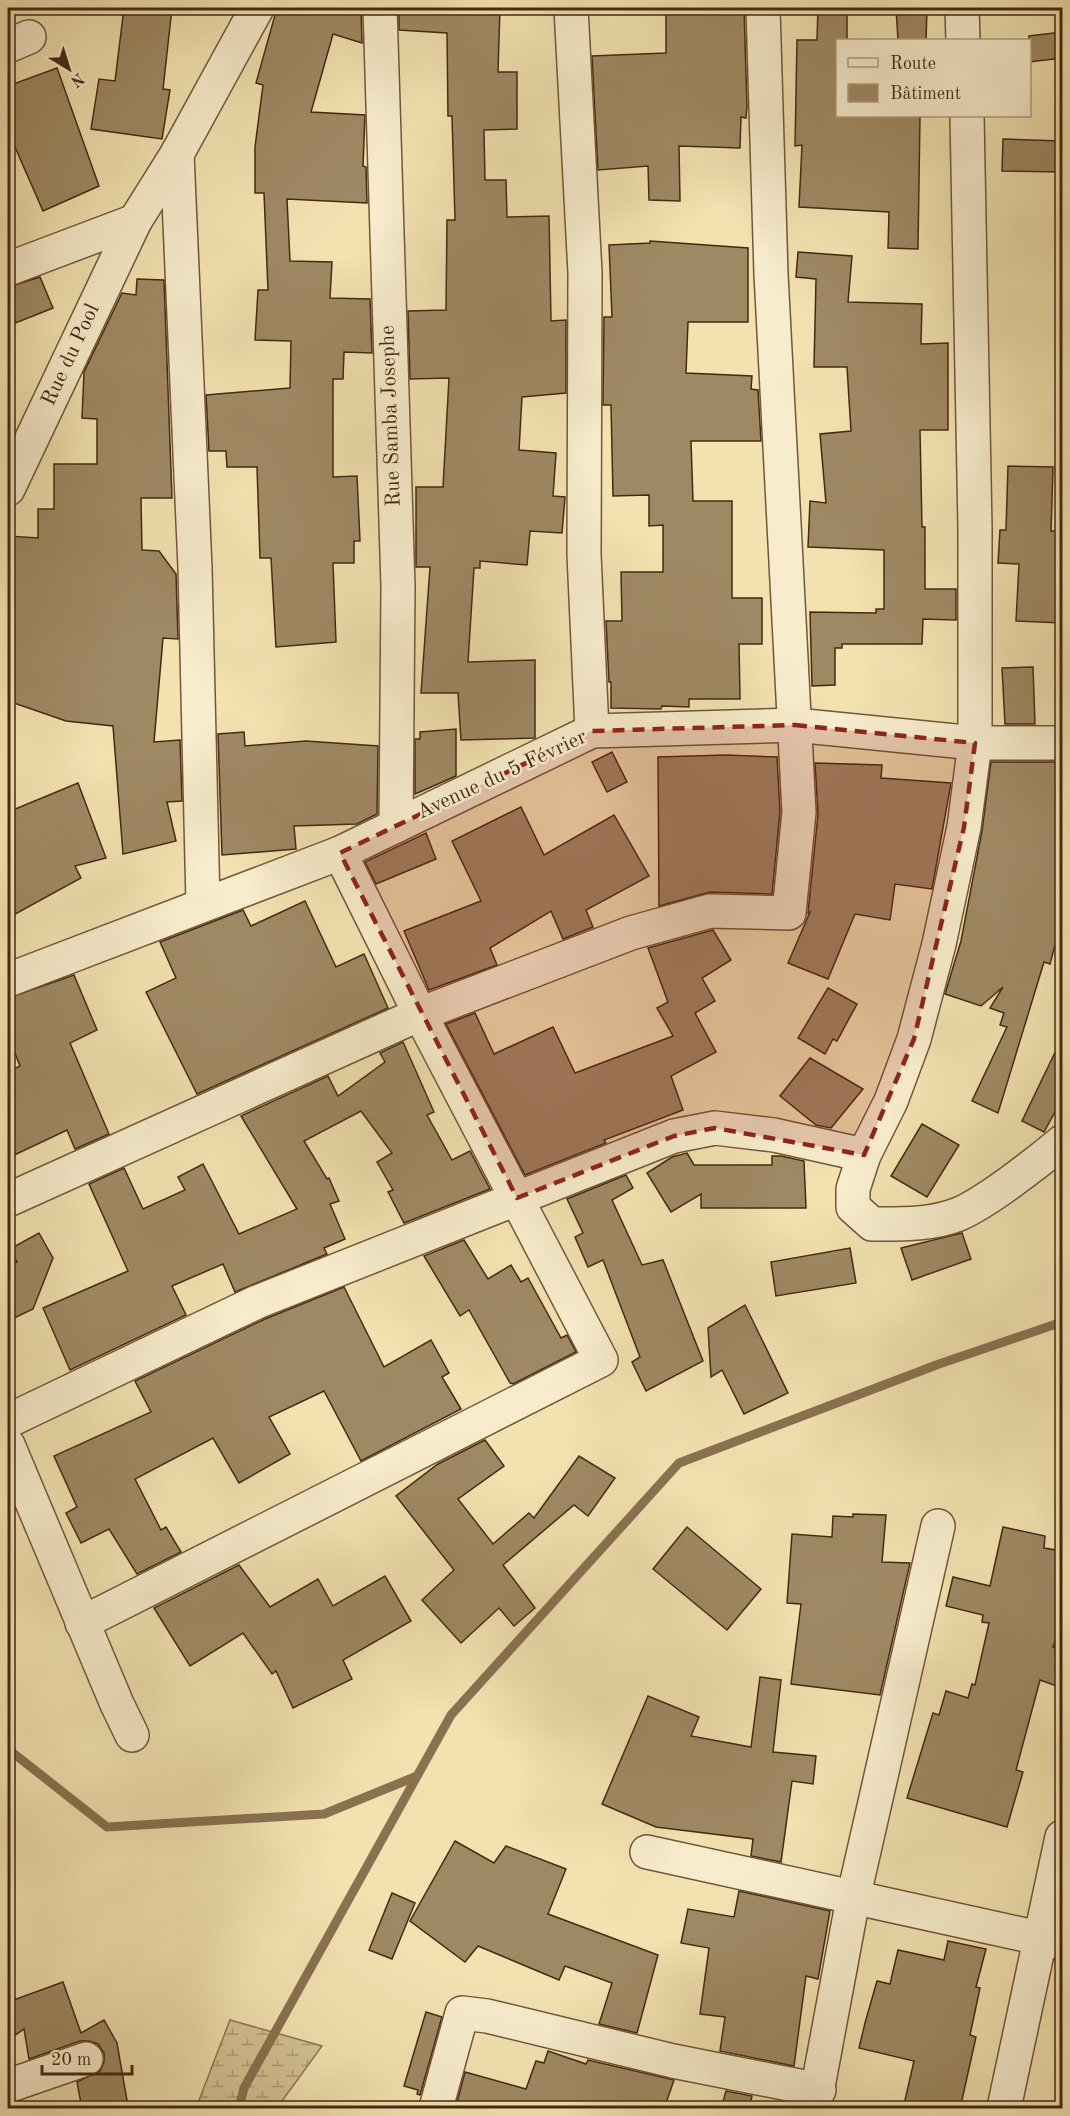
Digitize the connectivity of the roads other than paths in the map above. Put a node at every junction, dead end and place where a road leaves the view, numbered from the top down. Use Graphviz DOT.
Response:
graph roads {
  1 [pos="257,8"];
  2 [pos="380,8"];
  3 [pos="571,8"];
  4 [pos="763,8"];
  5 [pos="962,8"];
  6 [pos="963,39"];
  7 [pos="967,117"];
  8 [pos="177,154"];
  9 [pos="135,221"];
  10 [pos="8,269"];
  11 [pos="8,489"];
  12 [pos="795,725"];
  13 [pos="592,731"];
  14 [pos="975,743"];
  15 [pos="1062,743"];
  16 [pos="396,825"];
  17 [pos="340,853"];
  18 [pos="203,904"];
  19 [pos="8,980"];
  20 [pos="420,1014"];
  21 [pos="1062,1142"];
  22 [pos="864,1155"];
  23 [pos="517,1198"];
  24 [pos="8,1200"];
  25 [pos="8,1421"];
  26 [pos="8,1445"];
  27 [pos="938,1526"];
  28 [pos="82,1623"];
  29 [pos="132,1735"];
  30 [pos="1062,1838"];
  31 [pos="647,1852"];
  32 [pos="853,1899"];
  33 [pos="1051,1940"];
  34 [pos="86,2059"];
  35 [pos="8,2086"];
  36 [pos="816,2099"];
  37 [pos="436,2109"];
  38 [pos="1004,2109"];
  1 -- 8 [label="street, Rue du Pool"];
  2 -- 16 [label="street, Rue Samba Josephe"];
  3 -- 13 [label="street"];
  4 -- 12 [label="street"];
  5 -- 6 [label="street"];
  7 -- 14 [label="street"];
  8 -- 9 [label="street, Rue du Pool"];
  8 -- 18 [label="street"];
  9 -- 10 [label="street"];
  9 -- 11 [label="street, Rue du Pool"];
  12 -- 13 [label="street, Avenue du 5 Février"];
  12 -- 14 [label="street, Avenue du 5 Février"];
  12 -- 20 [label="street"];
  13 -- 16 [label="street, Avenue du 5 Février"];
  14 -- 15 [label="street, Avenue du 5 Février"];
  14 -- 22 [label="street"];
  16 -- 17 [label="street, Avenue du 5 Février"];
  17 -- 18 [label="street, Avenue du 5 Février"];
  17 -- 20 [label="street"];
  18 -- 19 [label="street, Avenue du 5 Février"];
  20 -- 23 [label="street"];
  20 -- 24 [label="street"];
  21 -- 22 [label="street"];
  22 -- 23 [label="street"];
  23 -- 25 [label="street"];
  23 -- 28 [label="street"];
  26 -- 28 [label="street"];
  27 -- 32 [label="street"];
  28 -- 29 [label="street"];
  30 -- 33 [label="street"];
  31 -- 32 [label="street"];
  32 -- 33 [label="street"];
  32 -- 36 [label="street"];
  33 -- 38 [label="street"];
  34 -- 35 [label="street"];
  36 -- 37 [label="street"];
}
